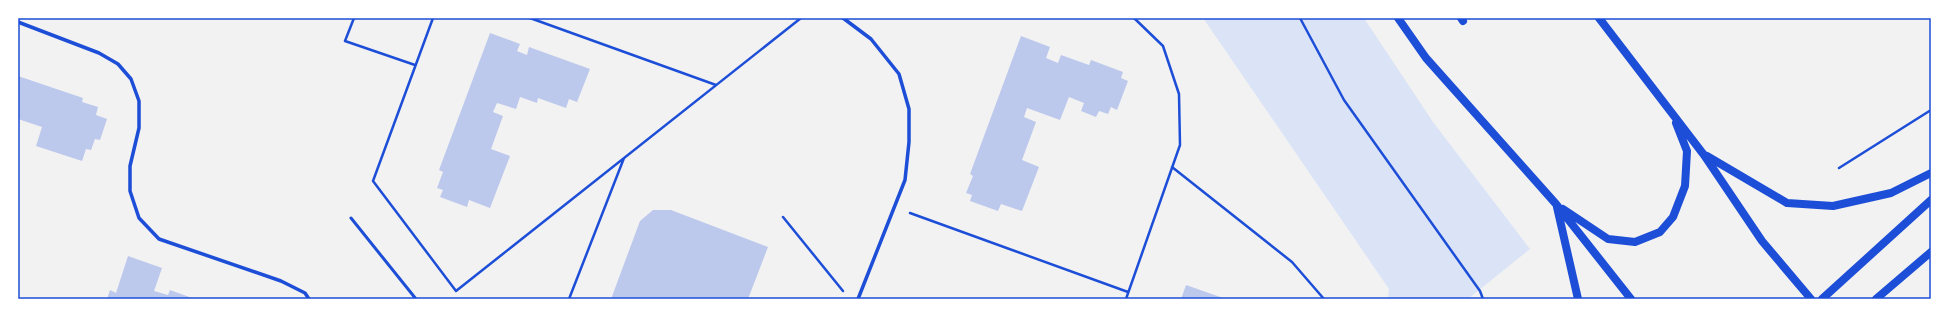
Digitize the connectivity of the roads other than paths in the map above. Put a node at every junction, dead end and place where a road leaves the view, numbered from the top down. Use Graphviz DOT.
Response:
graph roads {
  1 [pos="843,18"];
  2 [pos="1398,18"];
  3 [pos="1599,18"];
  4 [pos="18,22"];
  5 [pos="1672,113"];
  6 [pos="1704,155"];
  7 [pos="1931,173"];
  8 [pos="1931,200"];
  9 [pos="1556,204"];
  10 [pos="351,218"];
  11 [pos="1931,252"];
  12 [pos="309,299"];
  13 [pos="416,299"];
  14 [pos="858,299"];
  15 [pos="1578,299"];
  16 [pos="1631,299"];
  17 [pos="1811,299"];
  18 [pos="1822,299"];
  19 [pos="1876,299"];
  1 -- 14 [label="street"];
  2 -- 9 [label="main road"];
  3 -- 5 [label="main road"];
  4 -- 12 [label="street"];
  5 -- 6 [label="main road"];
  5 -- 9 [label="main road"];
  6 -- 7 [label="main road"];
  6 -- 17 [label="main road"];
  8 -- 18 [label="main road"];
  9 -- 15 [label="main road"];
  9 -- 16 [label="main road"];
  10 -- 13 [label="lane"];
  11 -- 19 [label="main road"];
}
